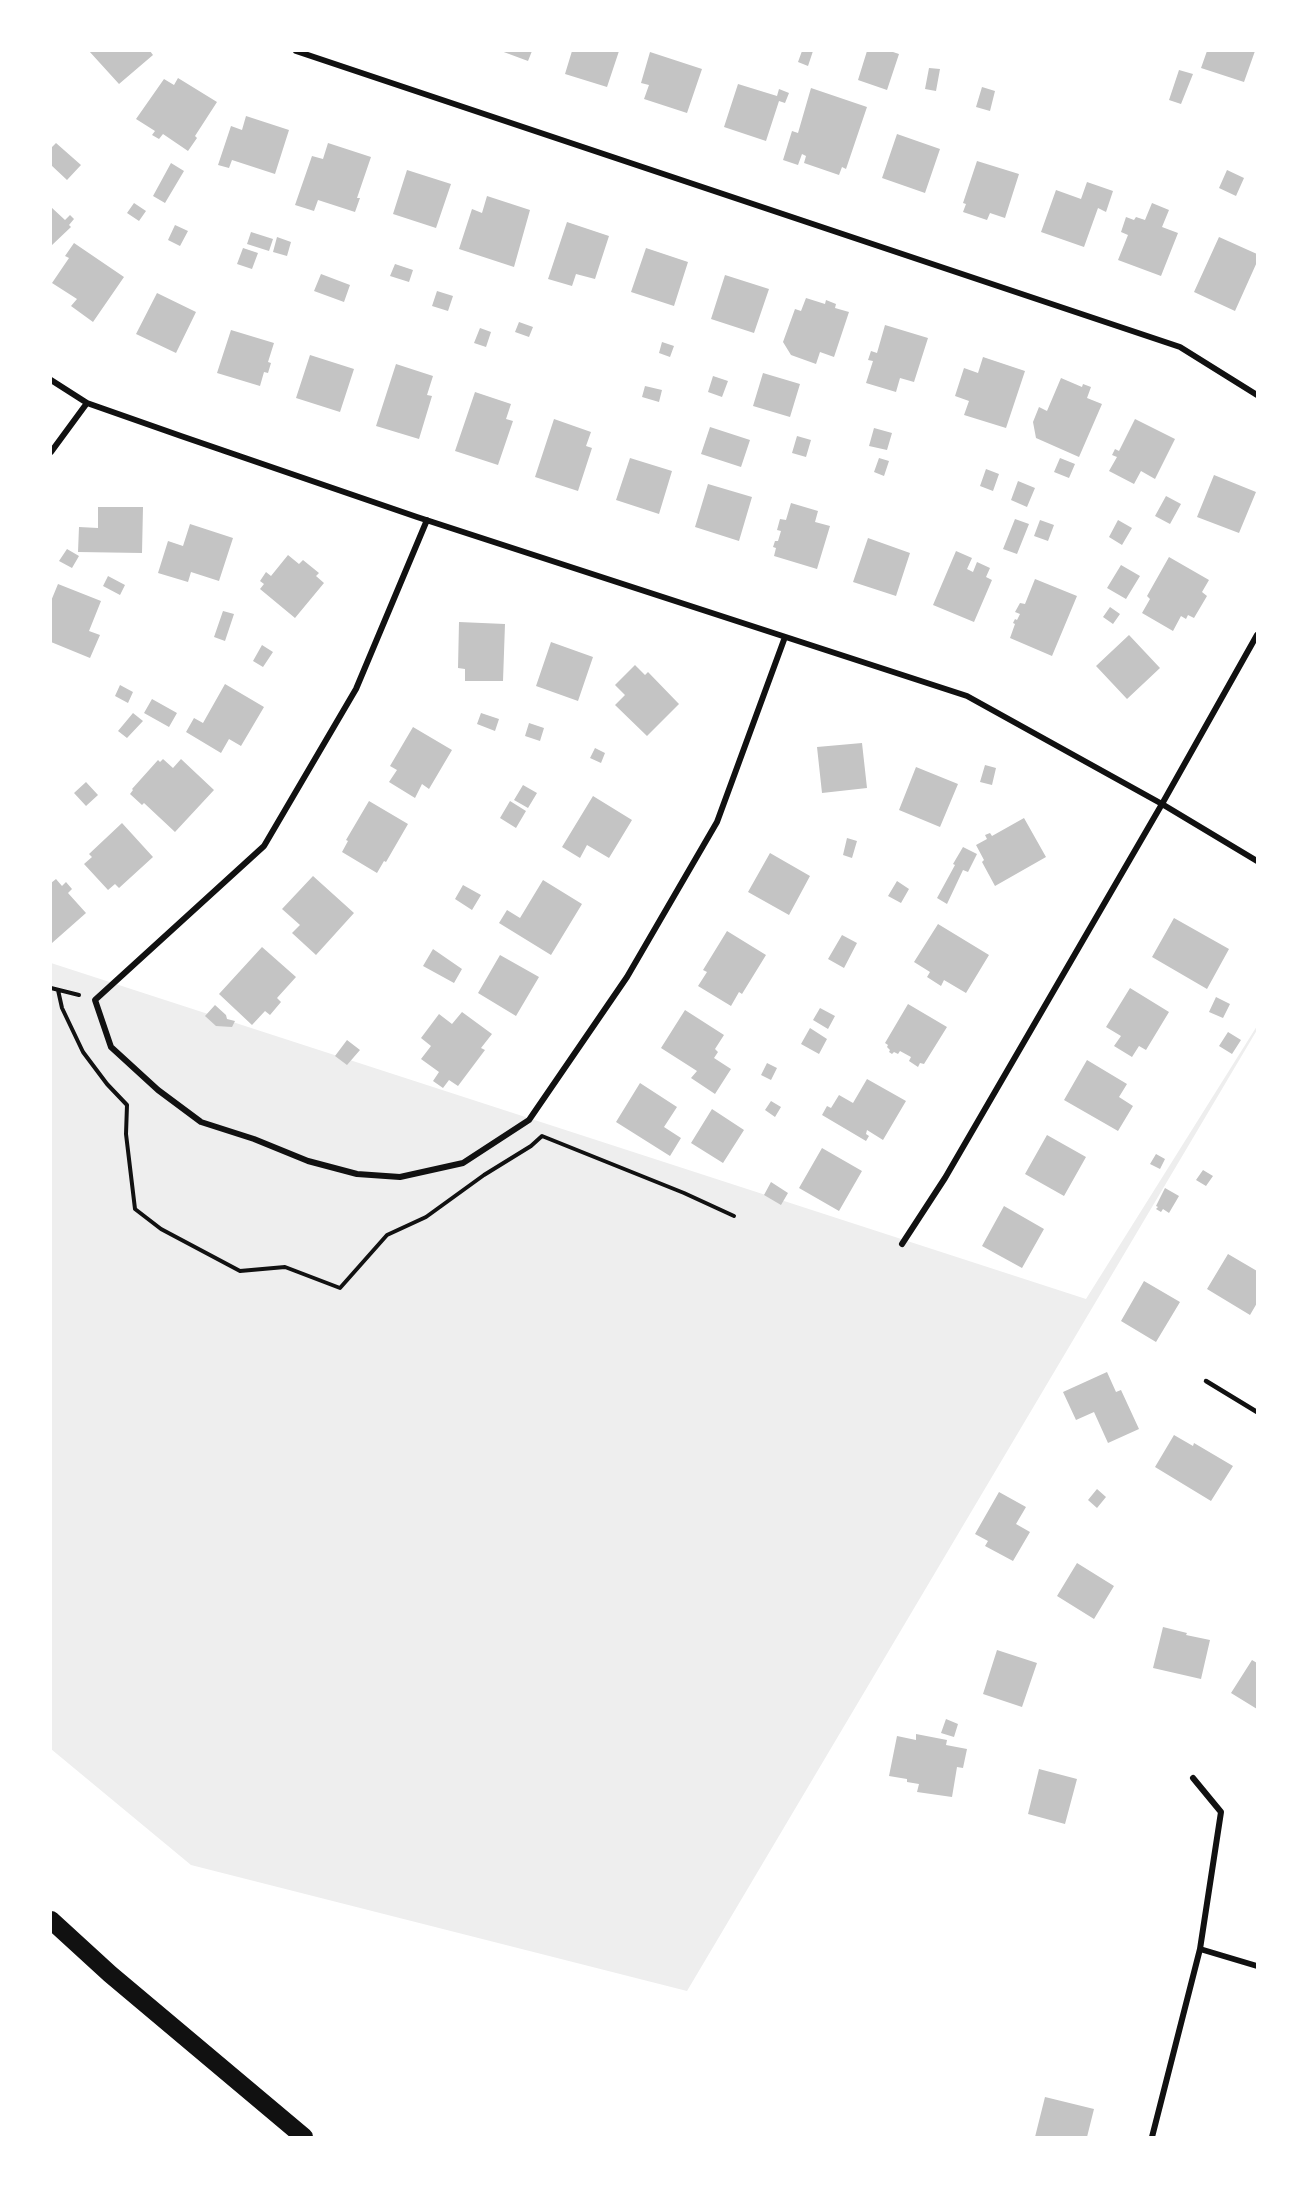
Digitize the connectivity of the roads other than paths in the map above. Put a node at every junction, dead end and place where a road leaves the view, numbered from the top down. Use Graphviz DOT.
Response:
graph roads {
  1 [pos="296,51"];
  2 [pos="51,380"];
  3 [pos="1257,395"];
  4 [pos="87,403"];
  5 [pos="51,452"];
  6 [pos="427,520"];
  7 [pos="1257,635"];
  8 [pos="785,637"];
  9 [pos="1162,804"];
  10 [pos="1257,861"];
  11 [pos="902,1244"];
  12 [pos="1206,1381"];
  13 [pos="1257,1412"];
  14 [pos="1193,1778"];
  15 [pos="51,1920"];
  16 [pos="1200,1949"];
  17 [pos="1257,1966"];
  18 [pos="304,2137"];
  19 [pos="1152,2137"];
  1 -- 3 [label="street"];
  2 -- 4 [label="street"];
  4 -- 5 [label="street"];
  4 -- 6 [label="street"];
  6 -- 8 [label="street"];
  6 -- 8 [label="street"];
  7 -- 9 [label="street"];
  8 -- 9 [label="street"];
  9 -- 10 [label="street"];
  9 -- 11 [label="street"];
  12 -- 13 [label="lane"];
  14 -- 16 [label="street"];
  15 -- 18 [label="highway"];
  16 -- 17 [label="street"];
  16 -- 19 [label="street"];
}
